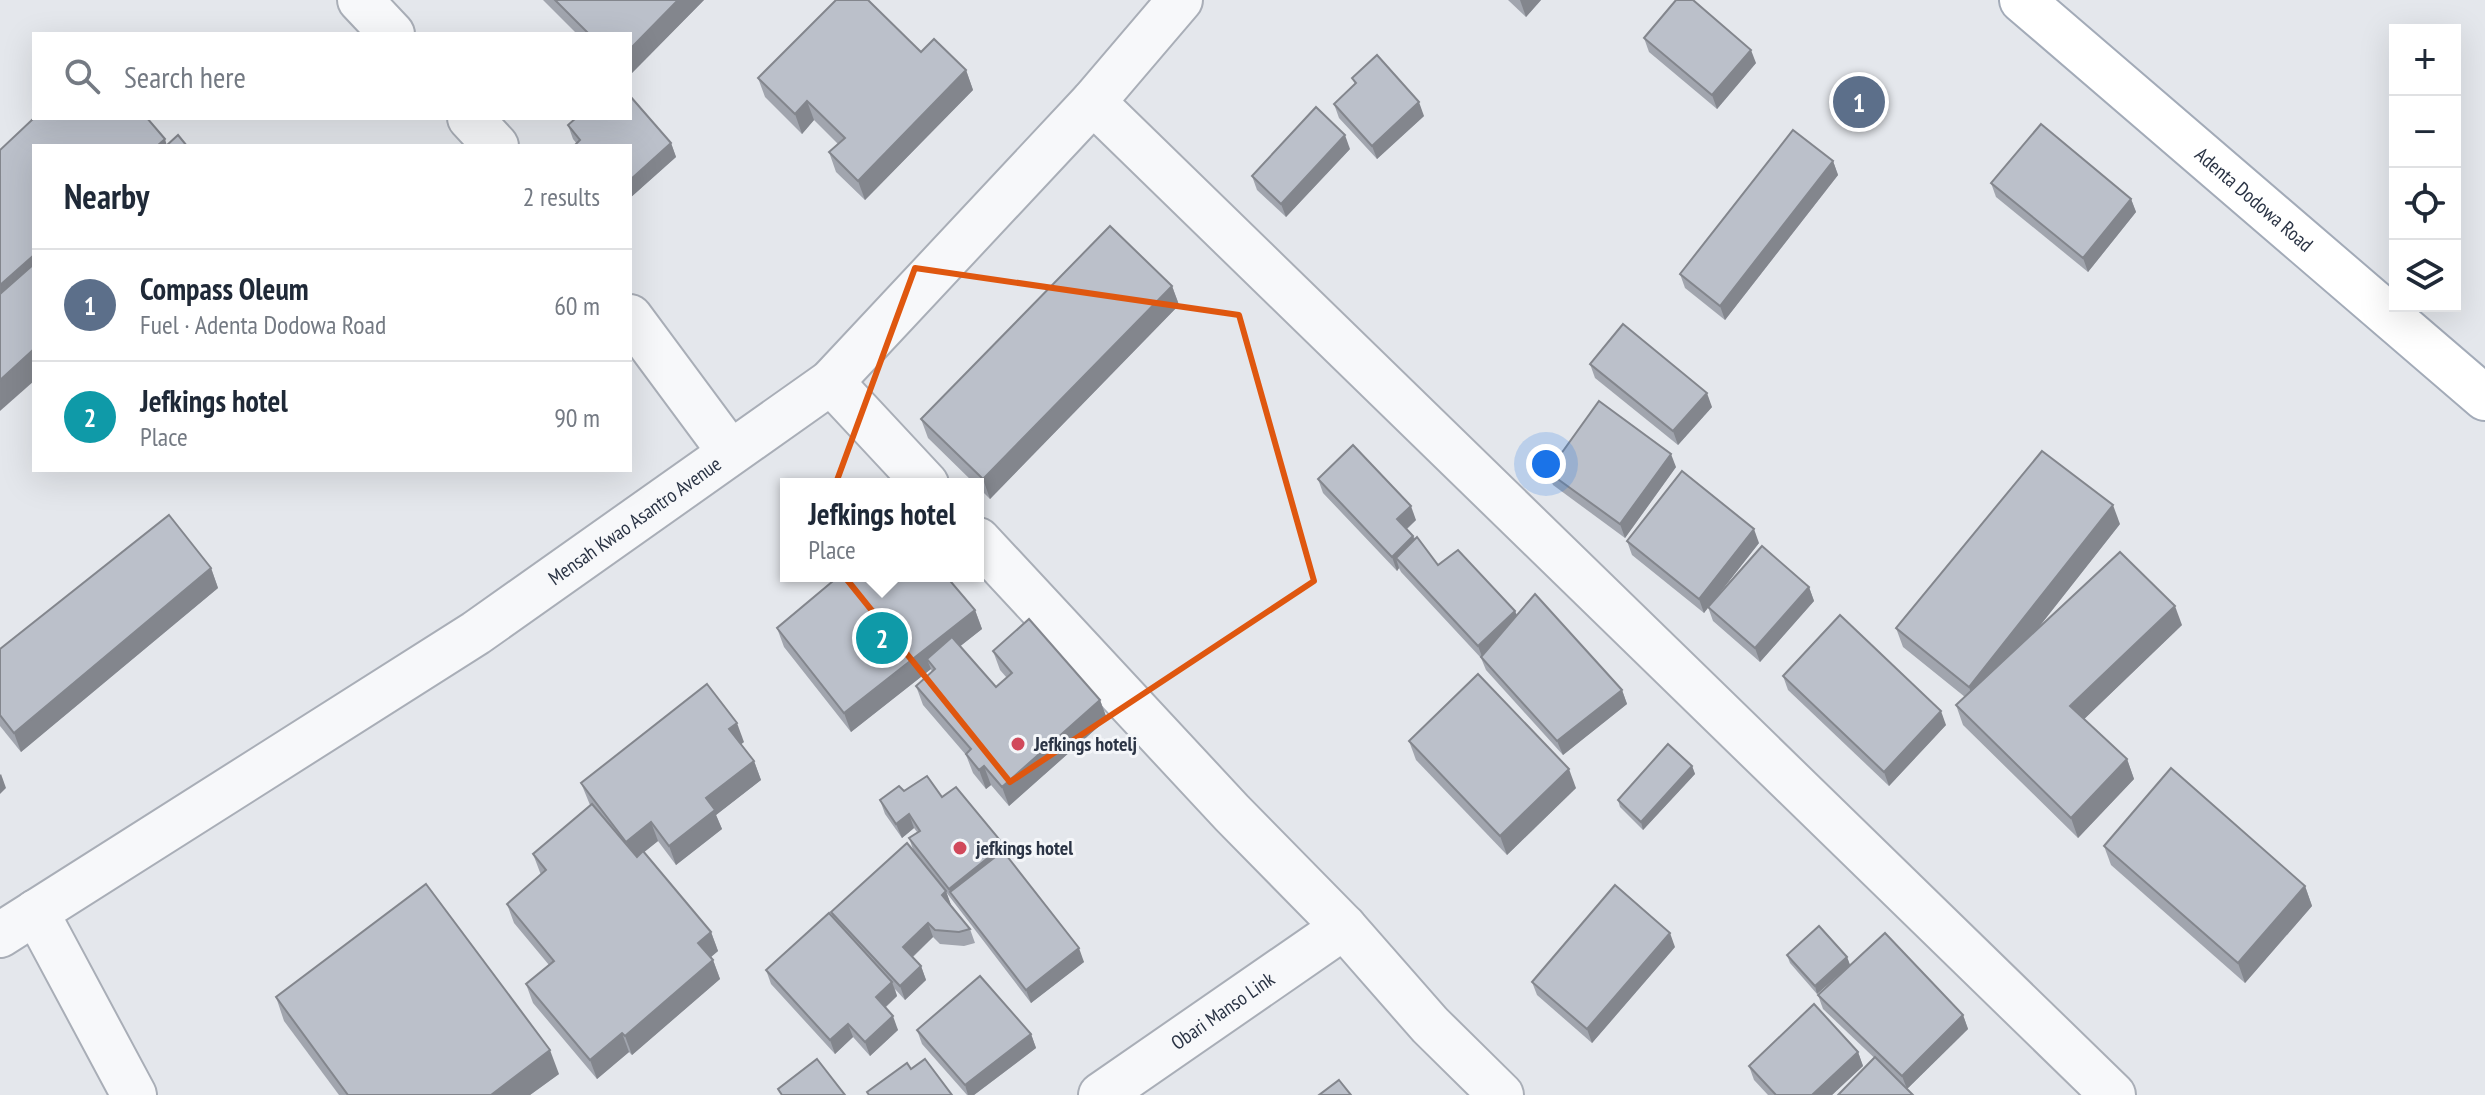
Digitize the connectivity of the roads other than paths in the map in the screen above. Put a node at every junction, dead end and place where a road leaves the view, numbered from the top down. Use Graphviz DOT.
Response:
graph roads {
  1 [pos="360,0"];
  2 [pos="1180,0"];
  3 [pos="2022,0"];
  4 [pos="390,32"];
  5 [pos="1093,102"];
  6 [pos="472,120"];
  7 [pos="494,144"];
  8 [pos="632,320"];
  9 [pos="831,382"];
  10 [pos="2485,398"];
  11 [pos="730,452"];
  12 [pos="920,478"];
  13 [pos="984,546"];
  14 [pos="18,924"];
  15 [pos="1344,927"];
  16 [pos="134,1095"];
  17 [pos="1101,1095"];
  18 [pos="1501,1095"];
  19 [pos="2113,1095"];
  1 -- 4 [label="street"];
  2 -- 5 [label="street, Mensah Kwao Asantro Avenue"];
  3 -- 10 [label="main road, Adenta Dodowa Road"];
  5 -- 9 [label="street, Mensah Kwao Asantro Avenue"];
  5 -- 19 [label="street"];
  6 -- 7 [label="street"];
  8 -- 11 [label="street"];
  9 -- 11 [label="street, Mensah Kwao Asantro Avenue"];
  9 -- 12 [label="street"];
  11 -- 14 [label="street, Mensah Kwao Asantro Avenue"];
  13 -- 15 [label="street"];
  14 -- 16 [label="street"];
  15 -- 17 [label="street, Obari Manso Link"];
  15 -- 18 [label="street"];
}
